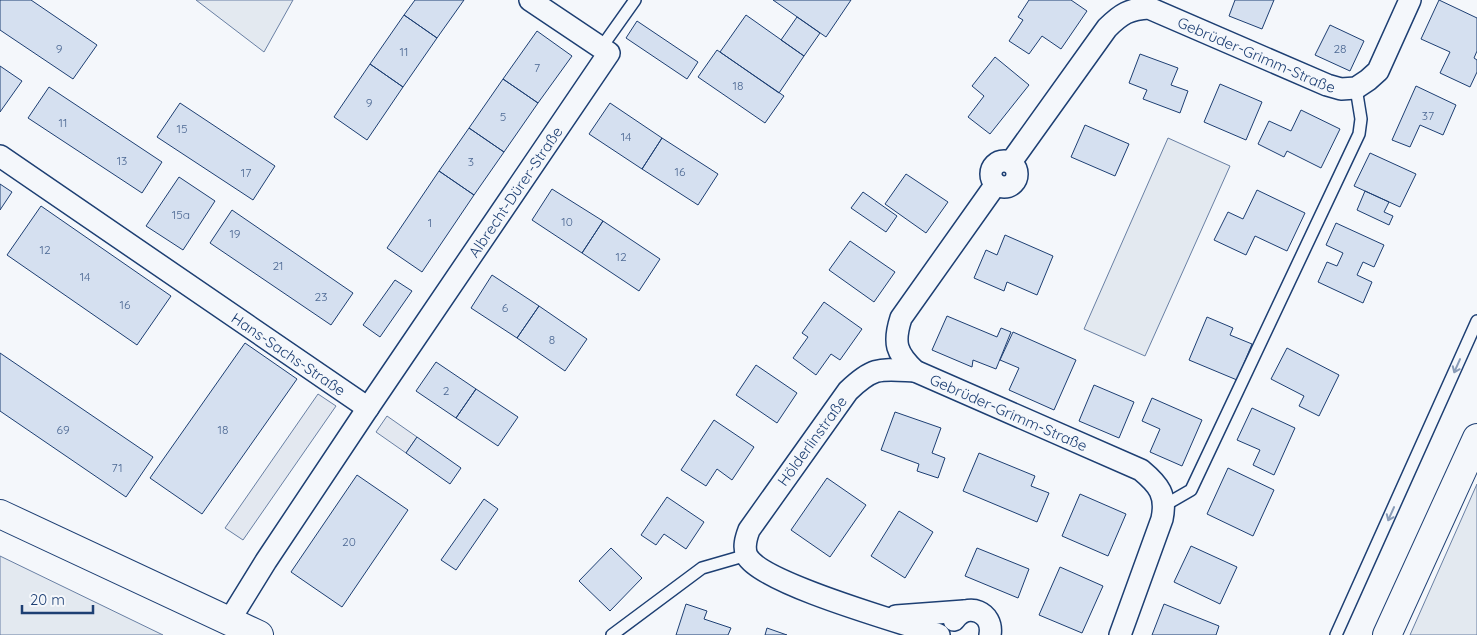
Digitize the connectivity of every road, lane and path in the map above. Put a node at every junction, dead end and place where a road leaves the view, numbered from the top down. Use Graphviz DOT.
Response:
graph roads {
  1 [pos="530,0"];
  2 [pos="635,0"];
  3 [pos="1410,0"];
  4 [pos="600,48"];
  5 [pos="1356,88"];
  6 [pos="0,156"];
  7 [pos="1477,321"];
  8 [pos="915,371"];
  9 [pos="368,408"];
  10 [pos="1477,438"];
  11 [pos="1164,505"];
  12 [pos="0,514"];
  13 [pos="747,555"];
  14 [pos="964,611"];
  15 [pos="886,617"];
  16 [pos="229,621"];
  17 [pos="260,635"];
  18 [pos="612,635"];
  19 [pos="939,635"];
  20 [pos="953,635"];
  21 [pos="990,635"];
  22 [pos="1120,635"];
  23 [pos="1336,635"];
  24 [pos="1388,635"];
  1 -- 4 [label="street"];
  2 -- 4 [label="lane"];
  3 -- 5 [label="street, Gebrüder-Grimm-Straße"];
  4 -- 9 [label="street, Albrecht-Dürer-Straße"];
  5 -- 8 [label="street, Gebrüder-Grimm-Straße"];
  5 -- 11 [label="lane"];
  6 -- 9 [label="street, Hans-Sachs-Straße"];
  7 -- 23 [label="lane, one-way"];
  8 -- 11 [label="street, Gebrüder-Grimm-Straße"];
  8 -- 13 [label="street, Hölderlinstraße"];
  9 -- 16 [label="street"];
  10 -- 24 [label="street"];
  11 -- 22 [label="street"];
  12 -- 16 [label="street"];
  13 -- 15 [label="street"];
  13 -- 18 [label="lane"];
  14 -- 15 [label="street"];
  14 -- 20 [label="street"];
  14 -- 21 [label="street"];
  15 -- 19 [label="street"];
  16 -- 17 [label="street"];
}
